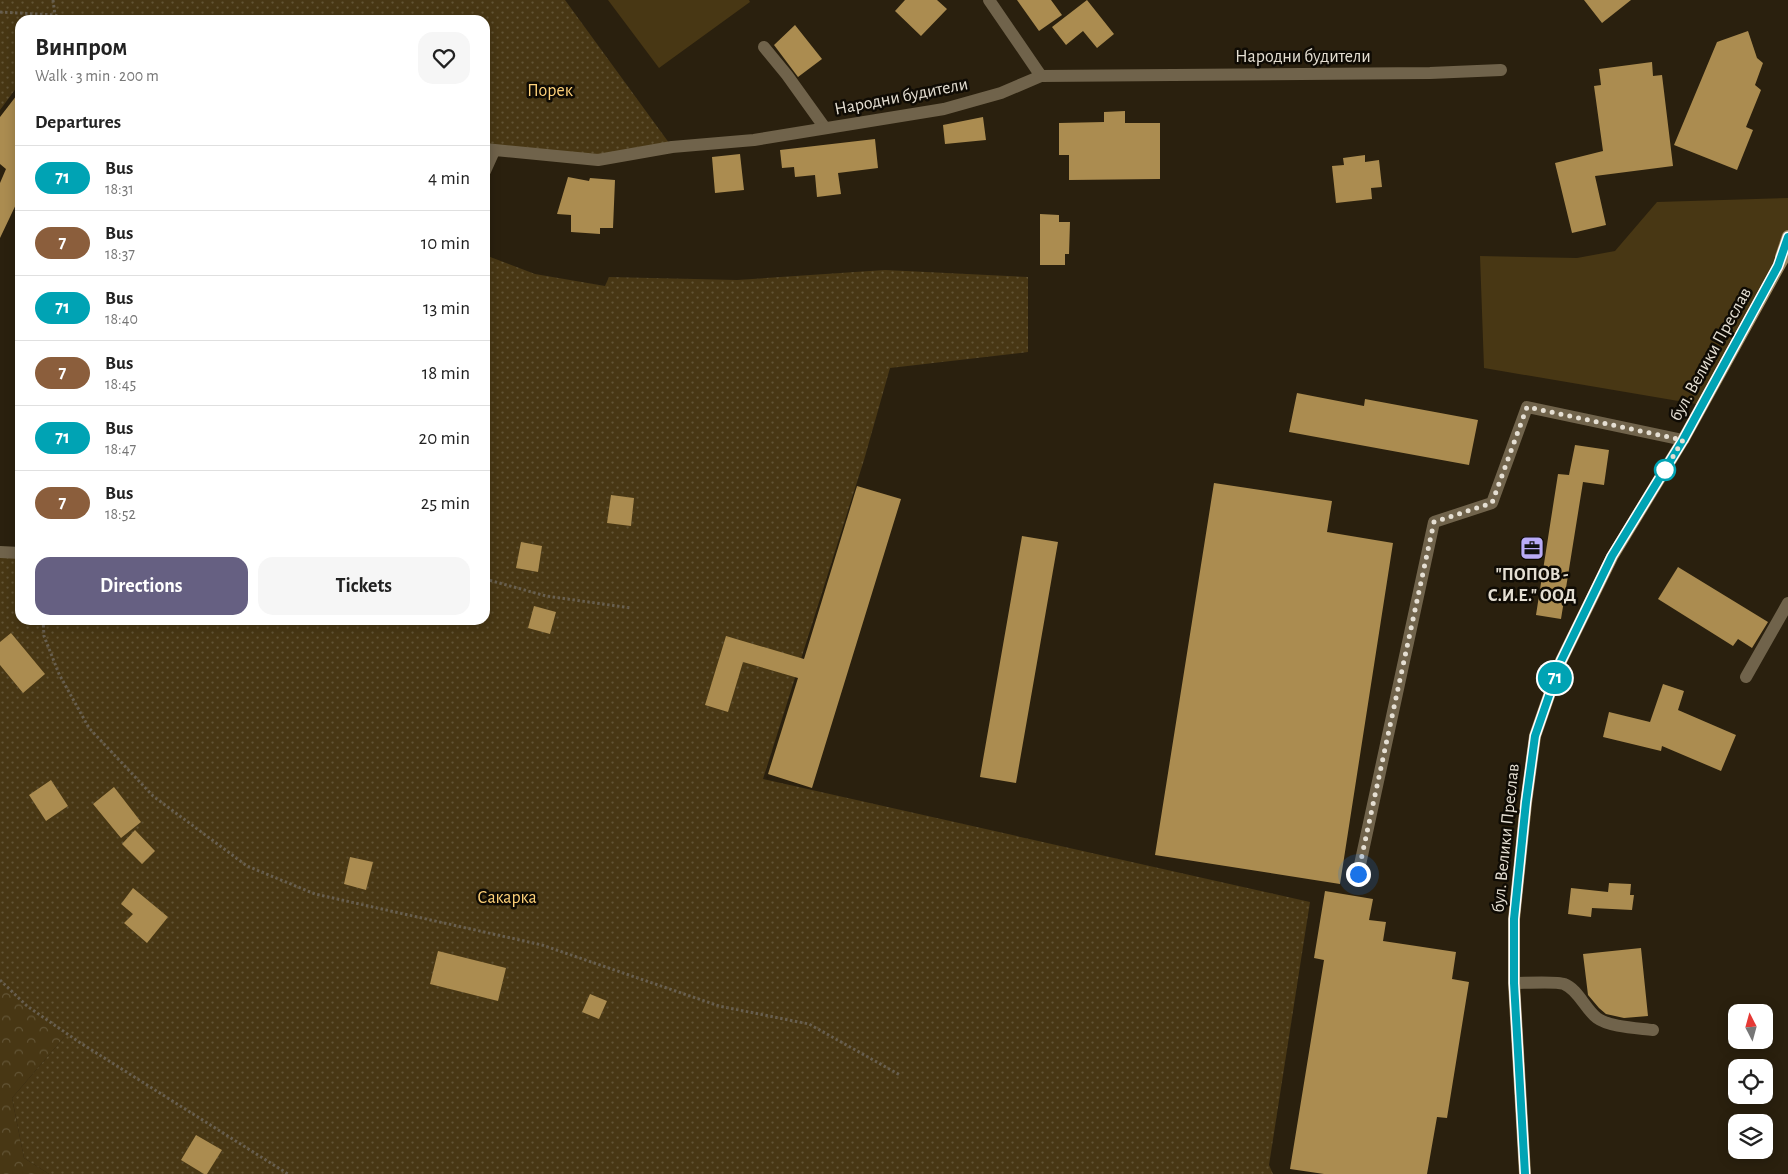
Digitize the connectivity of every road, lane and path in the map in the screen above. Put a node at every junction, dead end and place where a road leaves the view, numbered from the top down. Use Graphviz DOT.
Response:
graph roads {
  1 [pos="53,0"];
  2 [pos="989,0"];
  3 [pos="0,12"];
  4 [pos="55,15"];
  5 [pos="764,47"];
  6 [pos="1501,70"];
  7 [pos="1041,76"];
  8 [pos="825,128"];
  9 [pos="490,150"];
  10 [pos="1788,236"];
  11 [pos="1788,250"];
  12 [pos="1778,266"];
  13 [pos="1683,440"];
  14 [pos="0,552"];
  15 [pos="15,553"];
  16 [pos="490,580"];
  17 [pos="1788,603"];
  18 [pos="632,608"];
  19 [pos="43,625"];
  20 [pos="1746,677"];
  21 [pos="1358,874"];
  22 [pos="0,980"];
  23 [pos="1514,983"];
  24 [pos="1653,1030"];
  25 [pos="900,1075"];
  26 [pos="288,1174"];
  27 [pos="1525,1174"];
  1 -- 4 [label="path"];
  2 -- 7 [label="street"];
  3 -- 4 [label="path"];
  5 -- 8 [label="street"];
  6 -- 7 [label="street, Народни будители"];
  7 -- 8 [label="street, Народни будители"];
  8 -- 9 [label="street, Народни будители"];
  10 -- 12 [label="main road, бул. Велики Преслав"];
  11 -- 12 [label="main road, бул. Велики Преслав"];
  12 -- 13 [label="main road, бул. Велики Преслав"];
  13 -- 21 [label="street"];
  13 -- 23 [label="main road, бул. Велики Преслав"];
  14 -- 15 [label="street"];
  16 -- 18 [label="path"];
  17 -- 20 [label="street"];
  19 -- 25 [label="path"];
  22 -- 26 [label="path"];
  23 -- 24 [label="street"];
  23 -- 27 [label="main road, бул. Велики Преслав"];
}
